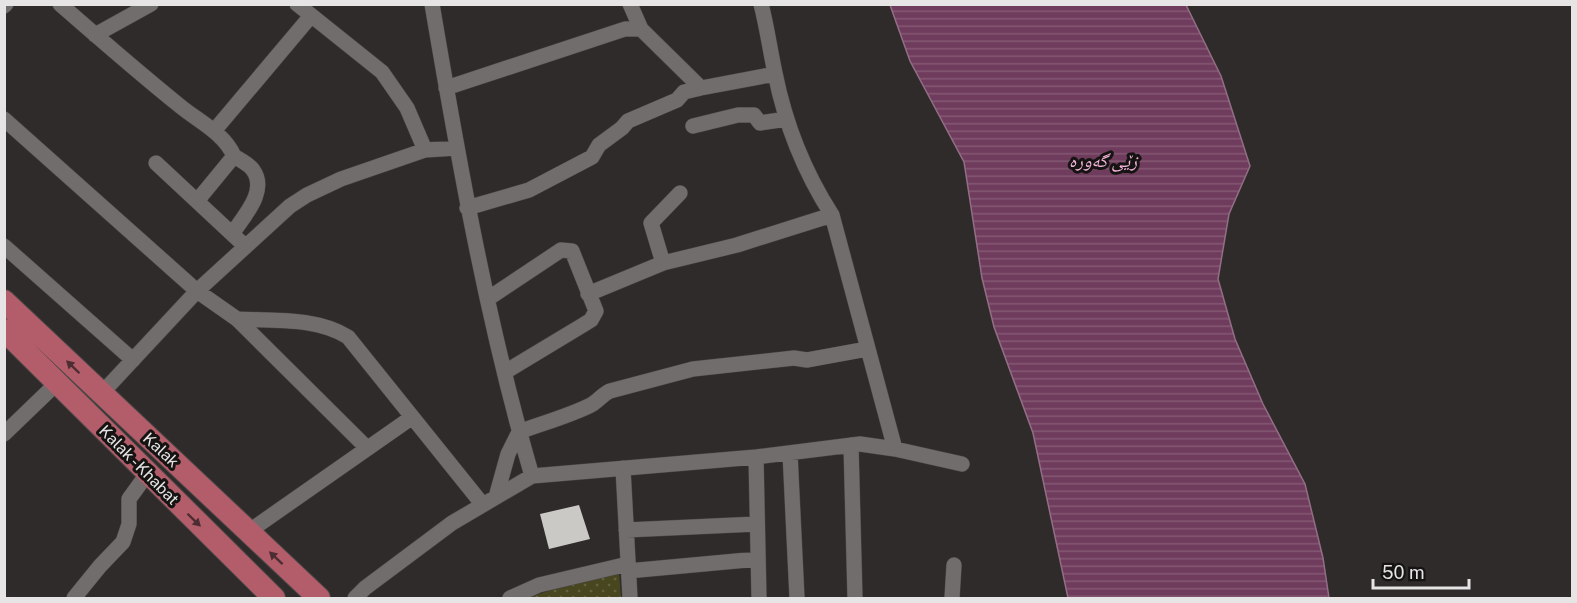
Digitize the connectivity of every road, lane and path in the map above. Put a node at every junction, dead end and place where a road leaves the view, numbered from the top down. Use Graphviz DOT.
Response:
graph roads {
  1 [pos="60,4"];
  2 [pos="151,4"];
  3 [pos="297,4"];
  4 [pos="432,4"];
  5 [pos="630,4"];
  6 [pos="761,4"];
  7 [pos="310,17"];
  8 [pos="641,29"];
  9 [pos="95,36"];
  10 [pos="775,74"];
  11 [pos="446,88"];
  12 [pos="701,88"];
  13 [pos="4,119"];
  14 [pos="787,119"];
  15 [pos="693,126"];
  16 [pos="214,131"];
  17 [pos="458,148"];
  18 [pos="425,150"];
  19 [pos="234,156"];
  20 [pos="156,163"];
  21 [pos="680,193"];
  22 [pos="197,201"];
  23 [pos="467,208"];
  24 [pos="832,215"];
  25 [pos="232,234"];
  26 [pos="4,246"];
  27 [pos="246,246"];
  28 [pos="663,263"];
  29 [pos="196,291"];
  30 [pos="588,294"];
  31 [pos="489,298"];
  32 [pos="4,301"];
  33 [pos="237,319"];
  34 [pos="4,330"];
  35 [pos="867,349"];
  36 [pos="133,360"];
  37 [pos="505,372"];
  38 [pos="57,383"];
  39 [pos="101,394"];
  40 [pos="411,418"];
  41 [pos="519,432"];
  42 [pos="4,434"];
  43 [pos="850,445"];
  44 [pos="367,448"];
  45 [pos="895,448"];
  46 [pos="790,453"];
  47 [pos="756,457"];
  48 [pos="962,464"];
  49 [pos="623,468"];
  50 [pos="147,474"];
  51 [pos="532,477"];
  52 [pos="489,501"];
  53 [pos="758,524"];
  54 [pos="626,530"];
  55 [pos="248,532"];
  56 [pos="758,559"];
  57 [pos="954,566"];
  58 [pos="628,568"];
  59 [pos="74,598"];
  60 [pos="274,598"];
  61 [pos="319,598"];
  62 [pos="355,598"];
  63 [pos="510,598"];
  64 [pos="630,598"];
  65 [pos="759,598"];
  66 [pos="797,598"];
  67 [pos="855,598"];
  68 [pos="952,598"];
  1 -- 9 [label="street"];
  2 -- 9 [label="street"];
  3 -- 7 [label="street"];
  4 -- 11 [label="street"];
  5 -- 8 [label="street"];
  6 -- 10 [label="street"];
  7 -- 16 [label="street"];
  7 -- 18 [label="street"];
  8 -- 11 [label="street"];
  8 -- 12 [label="street"];
  9 -- 16 [label="street"];
  10 -- 12 [label="street"];
  10 -- 14 [label="street"];
  11 -- 17 [label="street"];
  12 -- 23 [label="street"];
  13 -- 29 [label="street"];
  14 -- 15 [label="street"];
  14 -- 24 [label="street"];
  16 -- 19 [label="street"];
  17 -- 18 [label="street"];
  17 -- 23 [label="street"];
  18 -- 27 [label="street"];
  19 -- 22 [label="street"];
  19 -- 25 [label="street"];
  20 -- 22 [label="street"];
  21 -- 28 [label="street"];
  22 -- 25 [label="street"];
  23 -- 31 [label="street"];
  24 -- 28 [label="street"];
  24 -- 35 [label="street"];
  25 -- 27 [label="street"];
  26 -- 36 [label="street"];
  27 -- 29 [label="street"];
  28 -- 30 [label="street"];
  29 -- 33 [label="street"];
  29 -- 36 [label="street"];
  30 -- 31 [label="street"];
  30 -- 37 [label="street"];
  31 -- 37 [label="street"];
  39 -- 32 [label="main road, Kalak, one-way"];
  33 -- 40 [label="street"];
  33 -- 44 [label="street"];
  34 -- 38 [label="main road, Kalak - Khabat"];
  35 -- 41 [label="street"];
  35 -- 45 [label="street"];
  36 -- 39 [label="street"];
  37 -- 41 [label="street"];
  38 -- 42 [label="street"];
  38 -- 50 [label="main road, Kalak - Khabat"];
  39 -- 55 [label="main road, Kalak"];
  40 -- 44 [label="street"];
  40 -- 52 [label="street"];
  41 -- 51 [label="street"];
  41 -- 52 [label="street"];
  43 -- 45 [label="street"];
  43 -- 46 [label="street"];
  43 -- 67 [label="street"];
  44 -- 55 [label="street"];
  45 -- 48 [label="street"];
  46 -- 47 [label="street"];
  46 -- 66 [label="street"];
  47 -- 49 [label="street"];
  47 -- 53 [label="street"];
  49 -- 51 [label="street"];
  49 -- 54 [label="street"];
  50 -- 59 [label="street"];
  50 -- 60 [label="main road, Kalak - Khabat, one-way"];
  51 -- 52 [label="street"];
  52 -- 62 [label="street"];
  53 -- 54 [label="street"];
  53 -- 56 [label="street"];
  54 -- 58 [label="street"];
  61 -- 55 [label="main road, Kalak, one-way"];
  56 -- 58 [label="street"];
  56 -- 65 [label="street"];
  57 -- 68 [label="street"];
  58 -- 63 [label="street"];
  58 -- 64 [label="street"];
}
